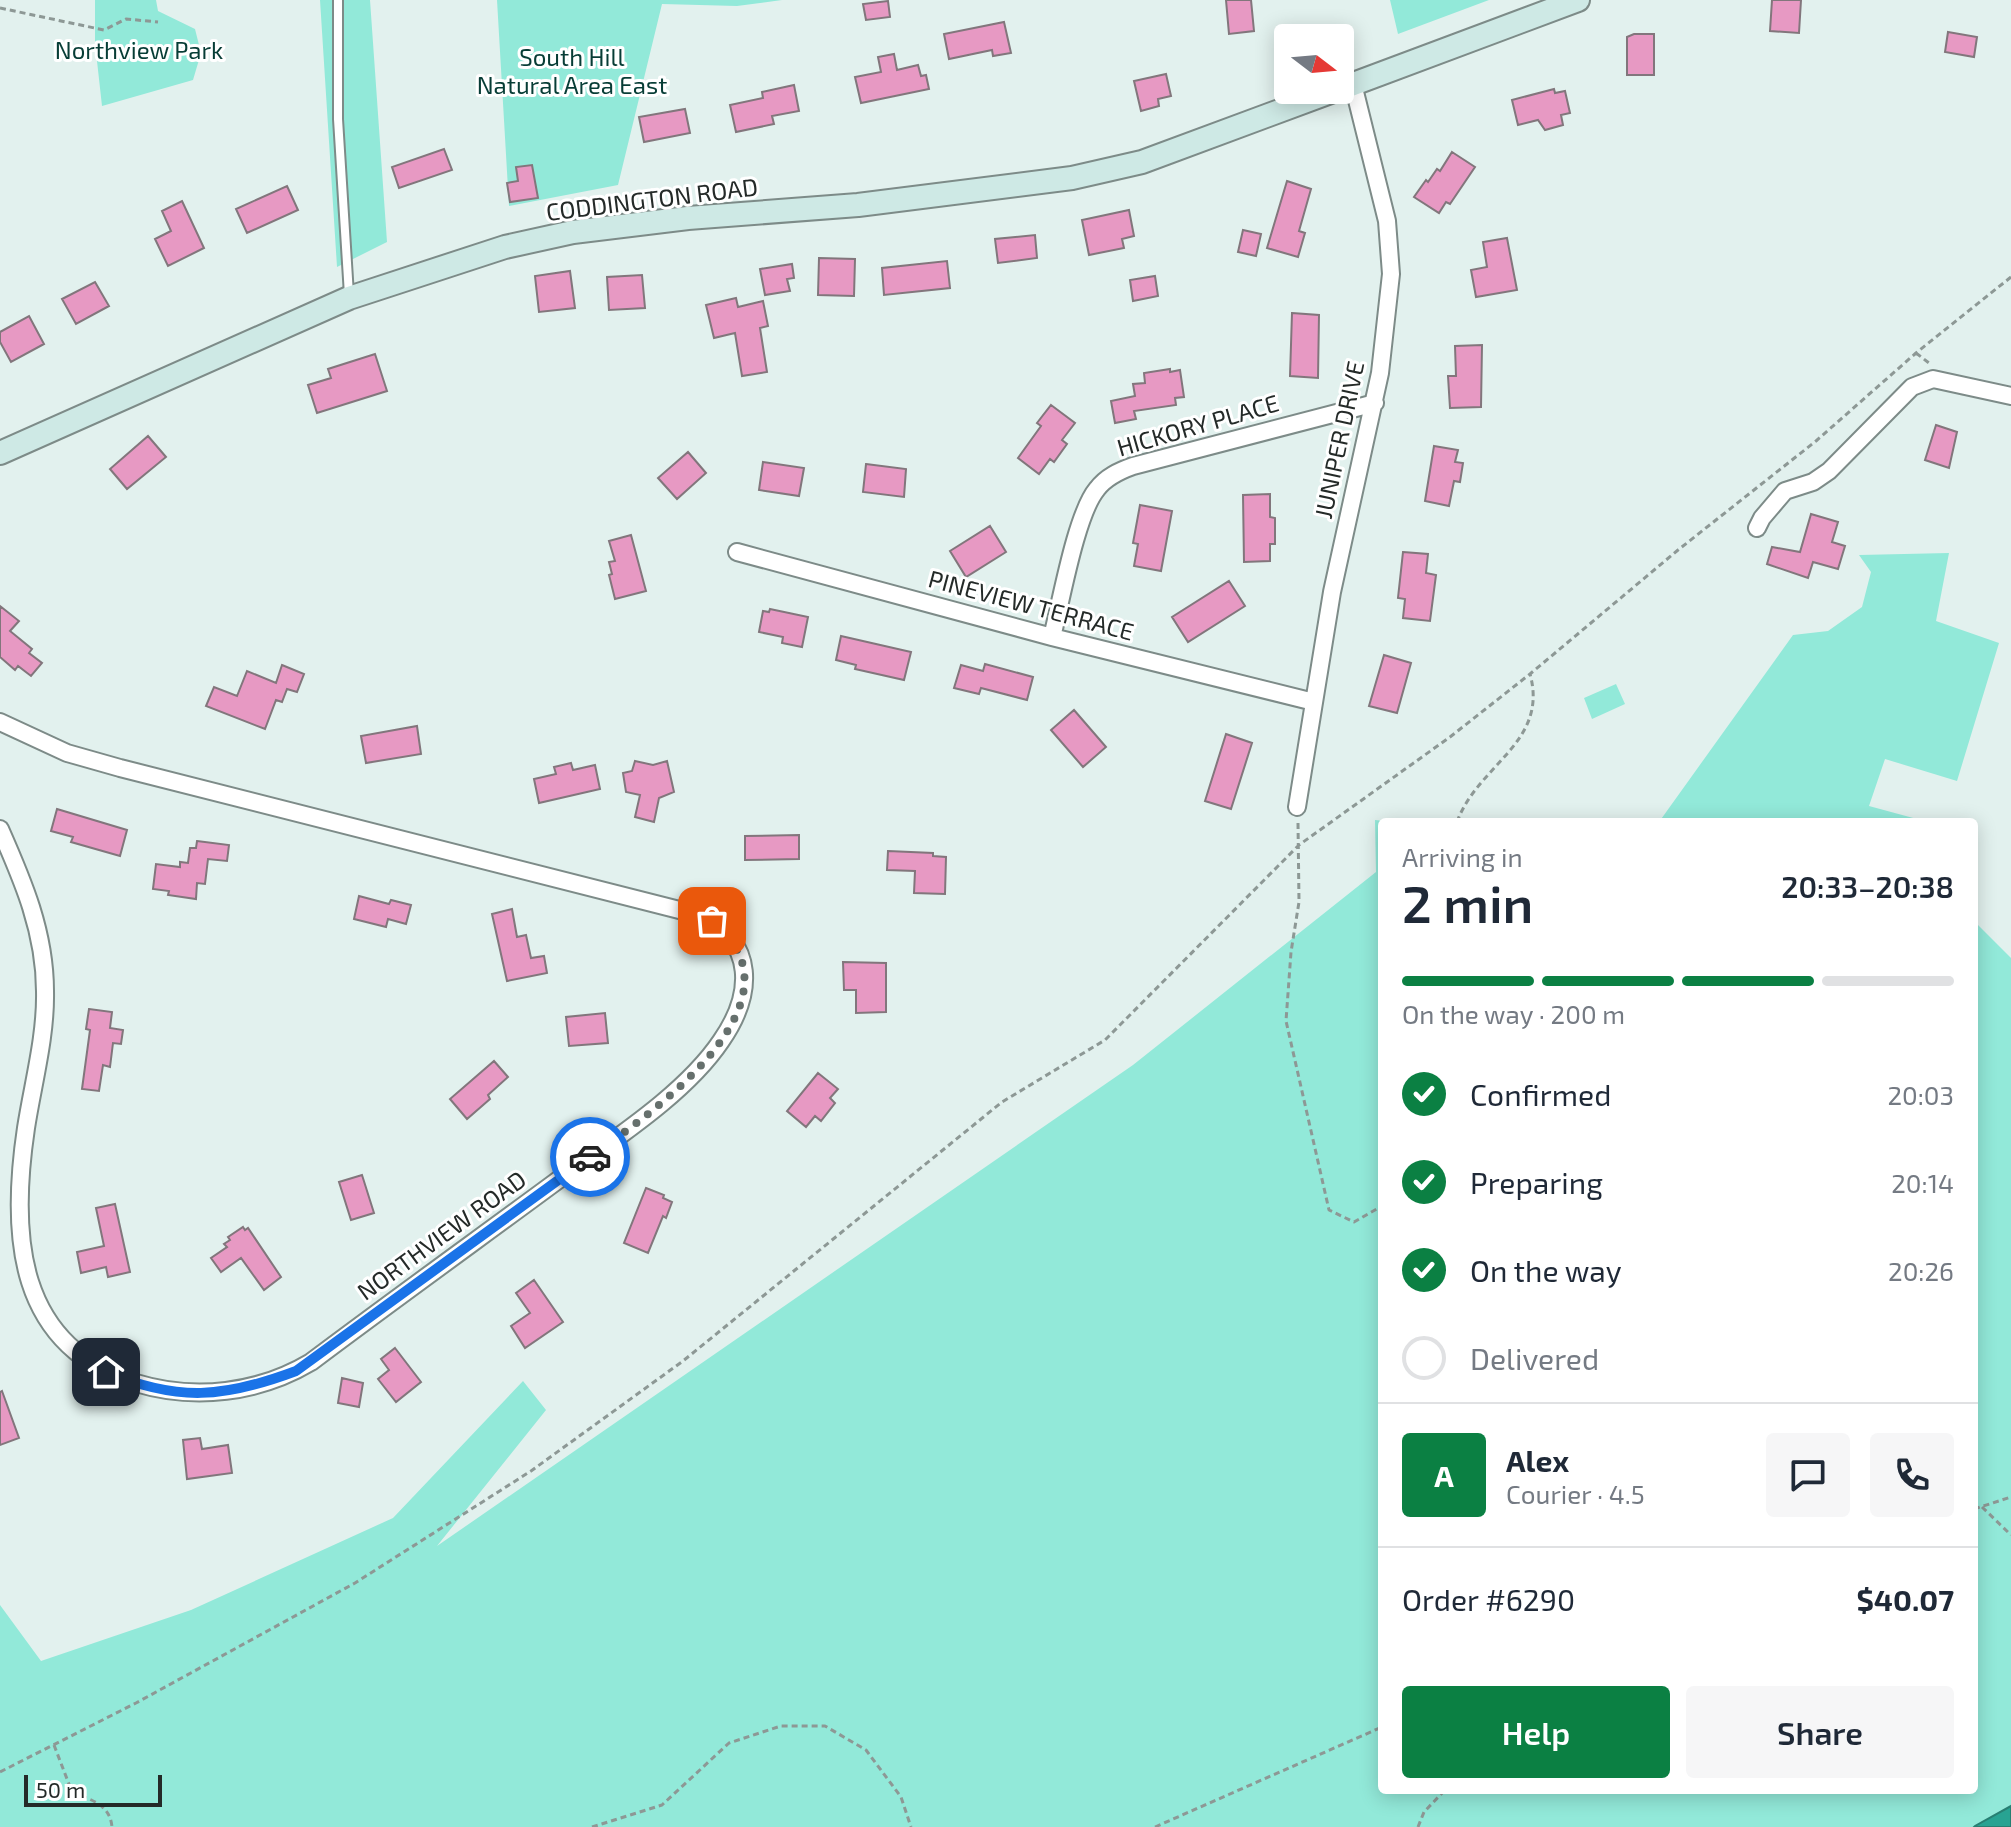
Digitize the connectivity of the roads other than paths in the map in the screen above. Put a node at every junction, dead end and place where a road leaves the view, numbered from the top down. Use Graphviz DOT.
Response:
graph roads {
  1 [pos="338,0"];
  2 [pos="1578,0"];
  3 [pos="1354,83"];
  4 [pos="1297,104"];
  5 [pos="1349,104"];
  6 [pos="349,298"];
  7 [pos="2011,396"];
  8 [pos="1375,403"];
  9 [pos="0,453"];
  10 [pos="1757,528"];
  11 [pos="737,552"];
  12 [pos="1052,637"];
  13 [pos="1314,702"];
  14 [pos="0,722"];
  15 [pos="1297,807"];
  16 [pos="0,829"];
  1 -- 6 [label="lane"];
  2 -- 3 [label="street, CODDINGTON ROAD"];
  4 -- 6 [label="street, CODDINGTON ROAD"];
  5 -- 8 [label="street, JUNIPER DRIVE"];
  6 -- 9 [label="street, CODDINGTON ROAD"];
  7 -- 10 [label="street"];
  8 -- 12 [label="street, HICKORY PLACE"];
  8 -- 13 [label="street, JUNIPER DRIVE"];
  11 -- 12 [label="street, PINEVIEW TERRACE"];
  12 -- 13 [label="street, PINEVIEW TERRACE"];
  13 -- 15 [label="street, JUNIPER DRIVE"];
  14 -- 16 [label="street, NORTHVIEW ROAD"];
}
